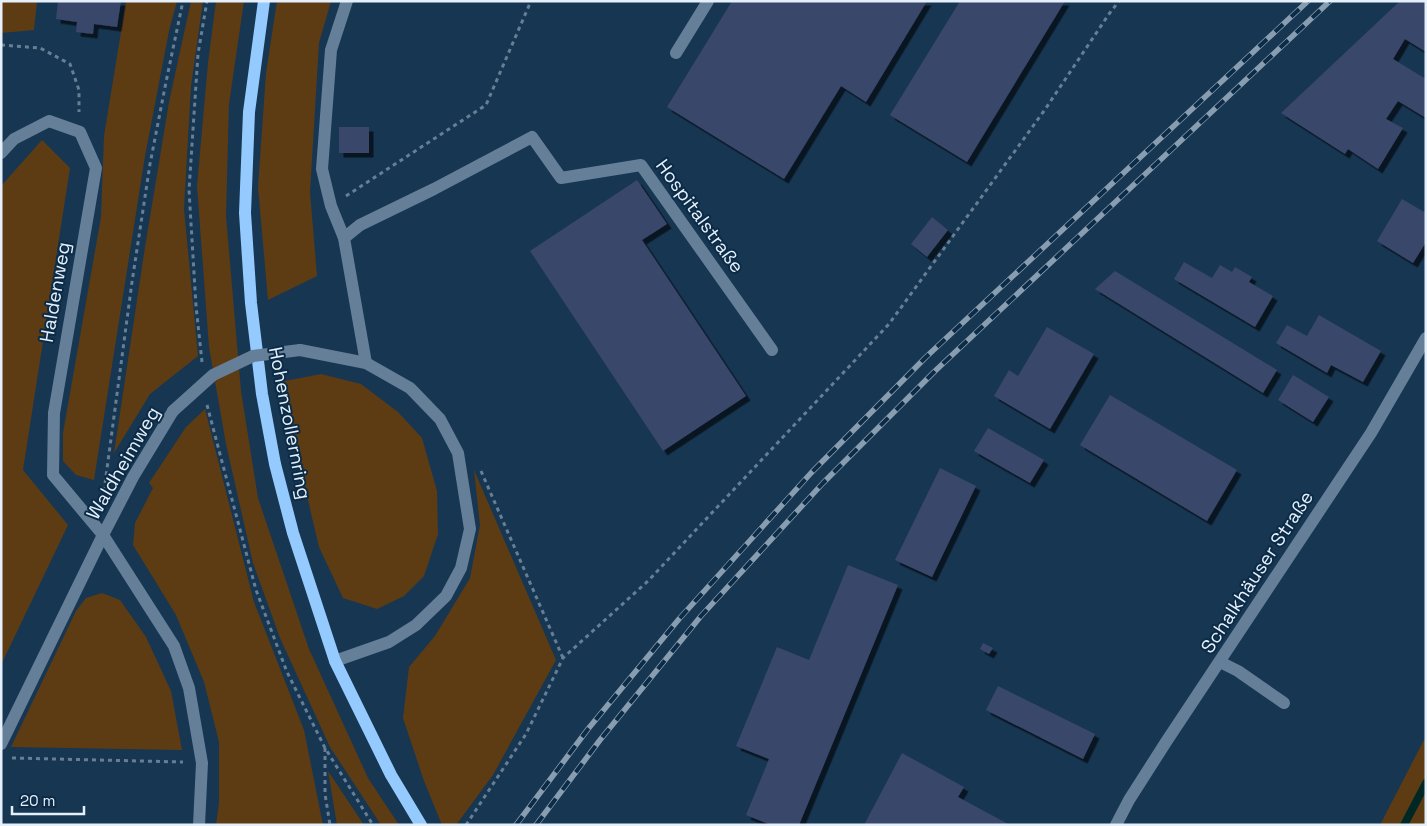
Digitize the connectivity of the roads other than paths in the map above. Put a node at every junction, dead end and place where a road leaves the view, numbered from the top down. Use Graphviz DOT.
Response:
graph roads {
  1 [pos="264,1"];
  2 [pos="347,1"];
  3 [pos="708,1"];
  4 [pos="676,53"];
  5 [pos="1,153"];
  6 [pos="344,238"];
  7 [pos="1426,338"];
  8 [pos="772,350"];
  9 [pos="366,363"];
  10 [pos="103,535"];
  11 [pos="335,661"];
  12 [pos="1220,662"];
  13 [pos="1284,703"];
  14 [pos="1,744"];
  15 [pos="199,825"];
  16 [pos="421,825"];
  17 [pos="1116,825"];
  1 -- 11 [label="main road, Hohenzollernring"];
  2 -- 6 [label="street"];
  3 -- 4 [label="street"];
  5 -- 10 [label="street, Haldenweg"];
  6 -- 8 [label="street, Hospitalstraße"];
  6 -- 9 [label="street"];
  7 -- 12 [label="street, Schalkhäuser Straße"];
  9 -- 10 [label="street, Waldheimweg, bridge"];
  9 -- 11 [label="street, Waldheimweg"];
  10 -- 14 [label="street, Waldheimweg"];
  10 -- 15 [label="street, Haldenweg"];
  11 -- 16 [label="main road, Hohenzollernring"];
  12 -- 13 [label="street"];
  12 -- 17 [label="street, Schalkhäuser Straße"];
}
